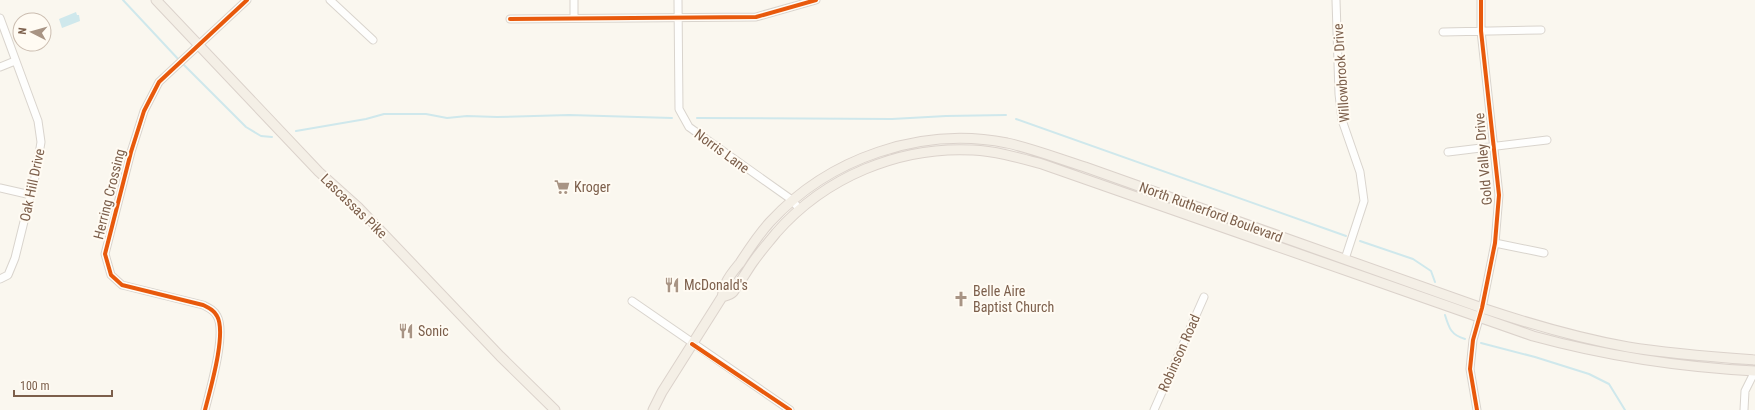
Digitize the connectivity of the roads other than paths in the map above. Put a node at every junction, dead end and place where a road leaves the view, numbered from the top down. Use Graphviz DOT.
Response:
graph roads {
  1 [pos="156,0"];
  2 [pos="247,0"];
  3 [pos="330,0"];
  4 [pos="574,0"];
  5 [pos="678,0"];
  6 [pos="816,0"];
  7 [pos="1336,0"];
  8 [pos="1481,0"];
  9 [pos="0,18"];
  10 [pos="574,18"];
  11 [pos="677,18"];
  12 [pos="510,19"];
  13 [pos="1541,30"];
  14 [pos="1481,31"];
  15 [pos="1444,32"];
  16 [pos="374,40"];
  17 [pos="199,46"];
  18 [pos="15,61"];
  19 [pos="0,67"];
  20 [pos="1547,140"];
  21 [pos="1495,146"];
  22 [pos="1448,152"];
  23 [pos="0,188"];
  24 [pos="31,195"];
  25 [pos="792,200"];
  26 [pos="800,210"];
  27 [pos="1495,243"];
  28 [pos="1544,254"];
  29 [pos="1345,259"];
  30 [pos="0,279"];
  31 [pos="722,297"];
  32 [pos="1204,297"];
  33 [pos="632,301"];
  34 [pos="1482,308"];
  35 [pos="1478,318"];
  36 [pos="692,344"];
  37 [pos="1660,351"];
  38 [pos="1755,360"];
  39 [pos="1659,363"];
  40 [pos="1755,371"];
  41 [pos="205,410"];
  42 [pos="555,410"];
  43 [pos="653,410"];
  44 [pos="790,410"];
  45 [pos="1154,410"];
  46 [pos="1477,410"];
  47 [pos="1744,410"];
  1 -- 17 [label="main road, Lascassas Pike"];
  2 -- 17 [label="street, Herring Crossing"];
  3 -- 16 [label="street"];
  4 -- 10 [label="street"];
  5 -- 11 [label="street, Norris Lane"];
  6 -- 11 [label="street"];
  7 -- 29 [label="street, Willowbrook Drive"];
  8 -- 14 [label="street, Gold Valley Drive"];
  9 -- 18 [label="street, Oak Hill Drive"];
  10 -- 11 [label="street"];
  10 -- 12 [label="street"];
  11 -- 25 [label="street, Norris Lane"];
  13 -- 14 [label="street"];
  14 -- 15 [label="street"];
  14 -- 21 [label="street, Gold Valley Drive"];
  17 -- 41 [label="street, Herring Crossing"];
  17 -- 42 [label="main road, Lascassas Pike"];
  18 -- 19 [label="street"];
  18 -- 24 [label="street, Oak Hill Drive"];
  20 -- 21 [label="street"];
  21 -- 22 [label="street"];
  21 -- 27 [label="street, Gold Valley Drive"];
  23 -- 24 [label="street"];
  24 -- 30 [label="street, Oak Hill Drive"];
  25 -- 26 [label="street, Norris Lane"];
  25 -- 29 [label="main road, North Rutherford Boulevard"];
  25 -- 31 [label="main road, North Rutherford Boulevard"];
  26 -- 31 [label="main road, North Rutherford Boulevard"];
  26 -- 35 [label="main road, North Rutherford Boulevard"];
  27 -- 28 [label="street"];
  27 -- 34 [label="street, Gold Valley Drive"];
  29 -- 34 [label="main road, North Rutherford Boulevard"];
  31 -- 36 [label="main road, North Rutherford Boulevard"];
  32 -- 45 [label="street, Robinson Road"];
  33 -- 36 [label="street"];
  34 -- 35 [label="street, Gold Valley Drive"];
  34 -- 37 [label="main road, North Rutherford Boulevard"];
  35 -- 39 [label="main road, North Rutherford Boulevard"];
  35 -- 46 [label="street, Gold Valley Drive"];
  36 -- 43 [label="main road, North Rutherford Boulevard"];
  36 -- 44 [label="street"];
  37 -- 38 [label="main road, North Rutherford Boulevard"];
  37 -- 39 [label="main road"];
  39 -- 40 [label="main road, North Rutherford Boulevard"];
  40 -- 47 [label="street"];
}
